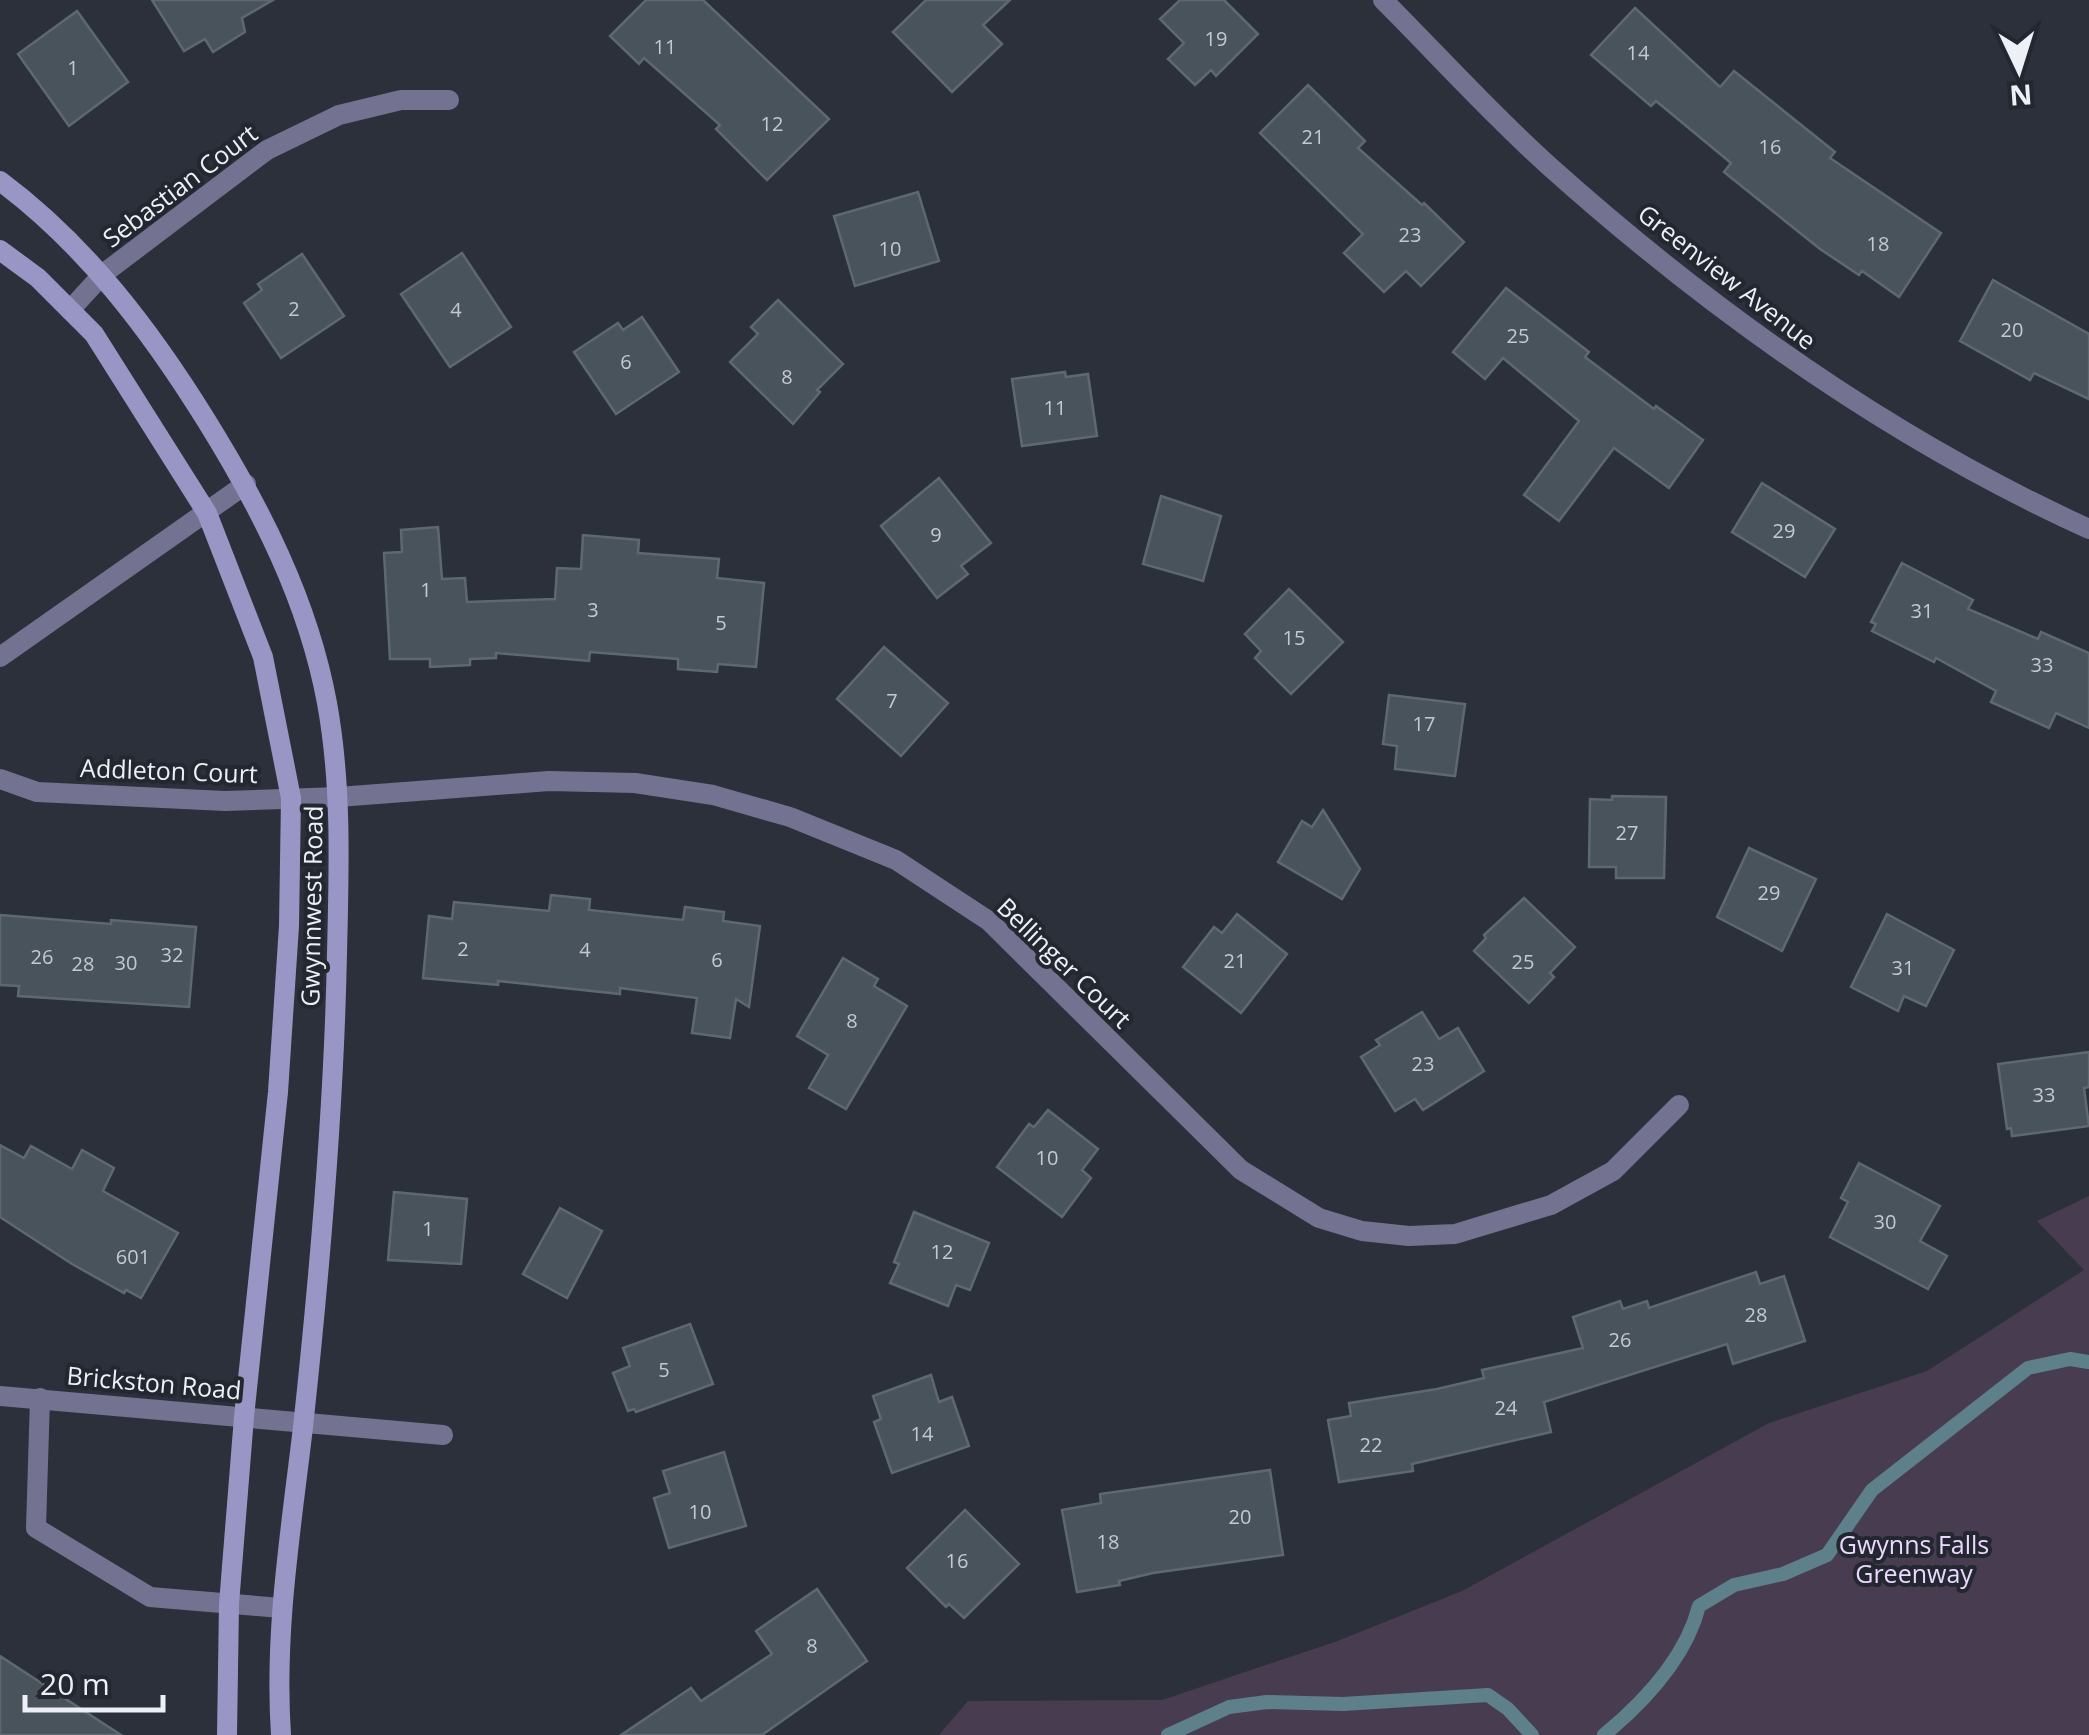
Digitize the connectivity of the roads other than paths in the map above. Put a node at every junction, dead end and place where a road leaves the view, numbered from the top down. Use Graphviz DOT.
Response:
graph roads {
  1 [pos="1383,0"];
  2 [pos="450,100"];
  3 [pos="0,181"];
  4 [pos="0,250"];
  5 [pos="103,274"];
  6 [pos="70,310"];
  7 [pos="246,484"];
  8 [pos="207,512"];
  9 [pos="2089,529"];
  10 [pos="0,657"];
  11 [pos="0,779"];
  12 [pos="338,797"];
  13 [pos="291,798"];
  14 [pos="1679,1105"];
  15 [pos="0,1396"];
  16 [pos="40,1398"];
  17 [pos="244,1417"];
  18 [pos="303,1422"];
  19 [pos="444,1435"];
  20 [pos="229,1604"];
  21 [pos="281,1608"];
  22 [pos="227,1735"];
  23 [pos="281,1735"];
  1 -- 9 [label="street, Greenview Avenue"];
  2 -- 5 [label="street, Sebastian Court"];
  3 -- 5 [label="street, Gwynnwest Road"];
  4 -- 6 [label="street, Gwynnwest Road"];
  5 -- 6 [label="street, Sebastian Court"];
  5 -- 7 [label="street, Gwynnwest Road"];
  6 -- 8 [label="street, Gwynnwest Road"];
  7 -- 8 [label="street"];
  7 -- 12 [label="street, Gwynnwest Road"];
  8 -- 10 [label="street"];
  8 -- 13 [label="street, Gwynnwest Road"];
  11 -- 13 [label="street, Addleton Court"];
  12 -- 13 [label="street, Addleton Court"];
  12 -- 14 [label="street, Bellinger Court"];
  12 -- 18 [label="street, Gwynnwest Road"];
  13 -- 17 [label="street, Gwynnwest Road"];
  15 -- 16 [label="street, Brickston Road"];
  16 -- 17 [label="street, Brickston Road"];
  16 -- 20 [label="street"];
  17 -- 18 [label="street, Brickston Road"];
  17 -- 20 [label="street, Gwynnwest Road"];
  18 -- 19 [label="street, Brickston Road"];
  18 -- 21 [label="street, Gwynnwest Road"];
  20 -- 21 [label="street"];
  20 -- 22 [label="street, Gwynnwest Road"];
  21 -- 23 [label="street, Gwynnwest Road"];
}
